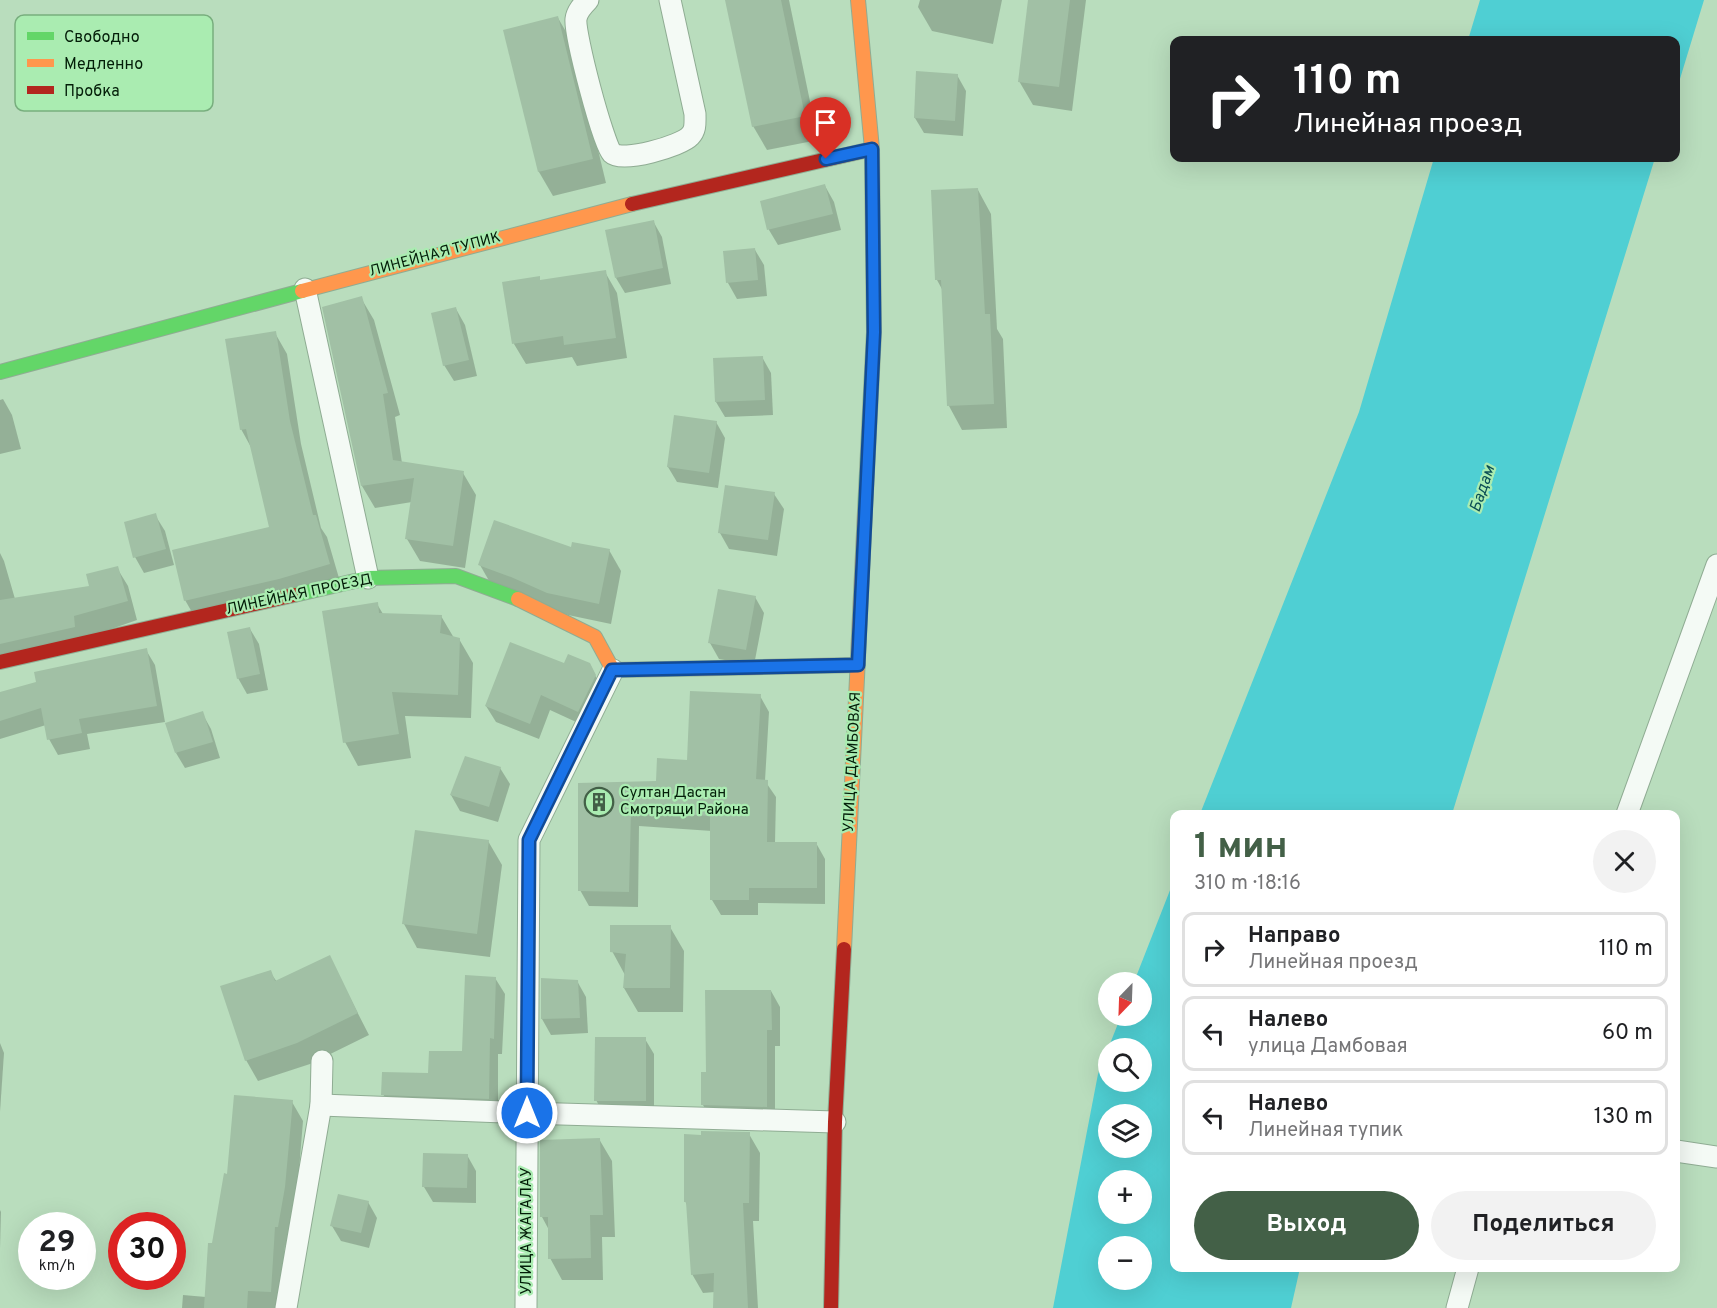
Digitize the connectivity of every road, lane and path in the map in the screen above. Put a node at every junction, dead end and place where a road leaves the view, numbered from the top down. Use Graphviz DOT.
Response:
graph roads {
  1 [pos="588,0"];
  2 [pos="670,0"];
  3 [pos="858,0"];
  4 [pos="872,149"];
  5 [pos="305,289"];
  6 [pos="0,372"];
  7 [pos="1717,565"];
  8 [pos="368,578"];
  9 [pos="0,662"];
  10 [pos="858,665"];
  11 [pos="612,670"];
  12 [pos="1628,810"];
  13 [pos="322,1060"];
  14 [pos="321,1105"];
  15 [pos="527,1113"];
  16 [pos="835,1122"];
  17 [pos="1680,1152"];
  18 [pos="1717,1157"];
  19 [pos="1467,1272"];
  20 [pos="286,1308"];
  21 [pos="526,1308"];
  22 [pos="831,1308"];
  23 [pos="1457,1308"];
  1 -- 2 [label="street"];
  3 -- 4 [label="street, УЛИЦА ДАМБОВАЯ"];
  4 -- 5 [label="street, ЛИНЕЙНАЯ ТУПИК"];
  4 -- 10 [label="street, УЛИЦА ДАМБОВАЯ"];
  5 -- 6 [label="street, ЛИНЕЙНАЯ ТУПИК"];
  5 -- 8 [label="street"];
  7 -- 12 [label="street"];
  8 -- 9 [label="street, ЛИНЕЙНАЯ ПРОЕЗД"];
  8 -- 11 [label="street, ЛИНЕЙНАЯ ПРОЕЗД"];
  10 -- 11 [label="street"];
  10 -- 16 [label="street, УЛИЦА ДАМБОВАЯ"];
  11 -- 15 [label="street, УЛИЦА ЖАГАЛАУ"];
  13 -- 14 [label="street"];
  14 -- 15 [label="street"];
  14 -- 20 [label="street"];
  15 -- 16 [label="street"];
  15 -- 21 [label="street, УЛИЦА ЖАГАЛАУ"];
  16 -- 22 [label="street, УЛИЦА ДАМБОВАЯ"];
  17 -- 18 [label="street"];
  19 -- 23 [label="street"];
}
